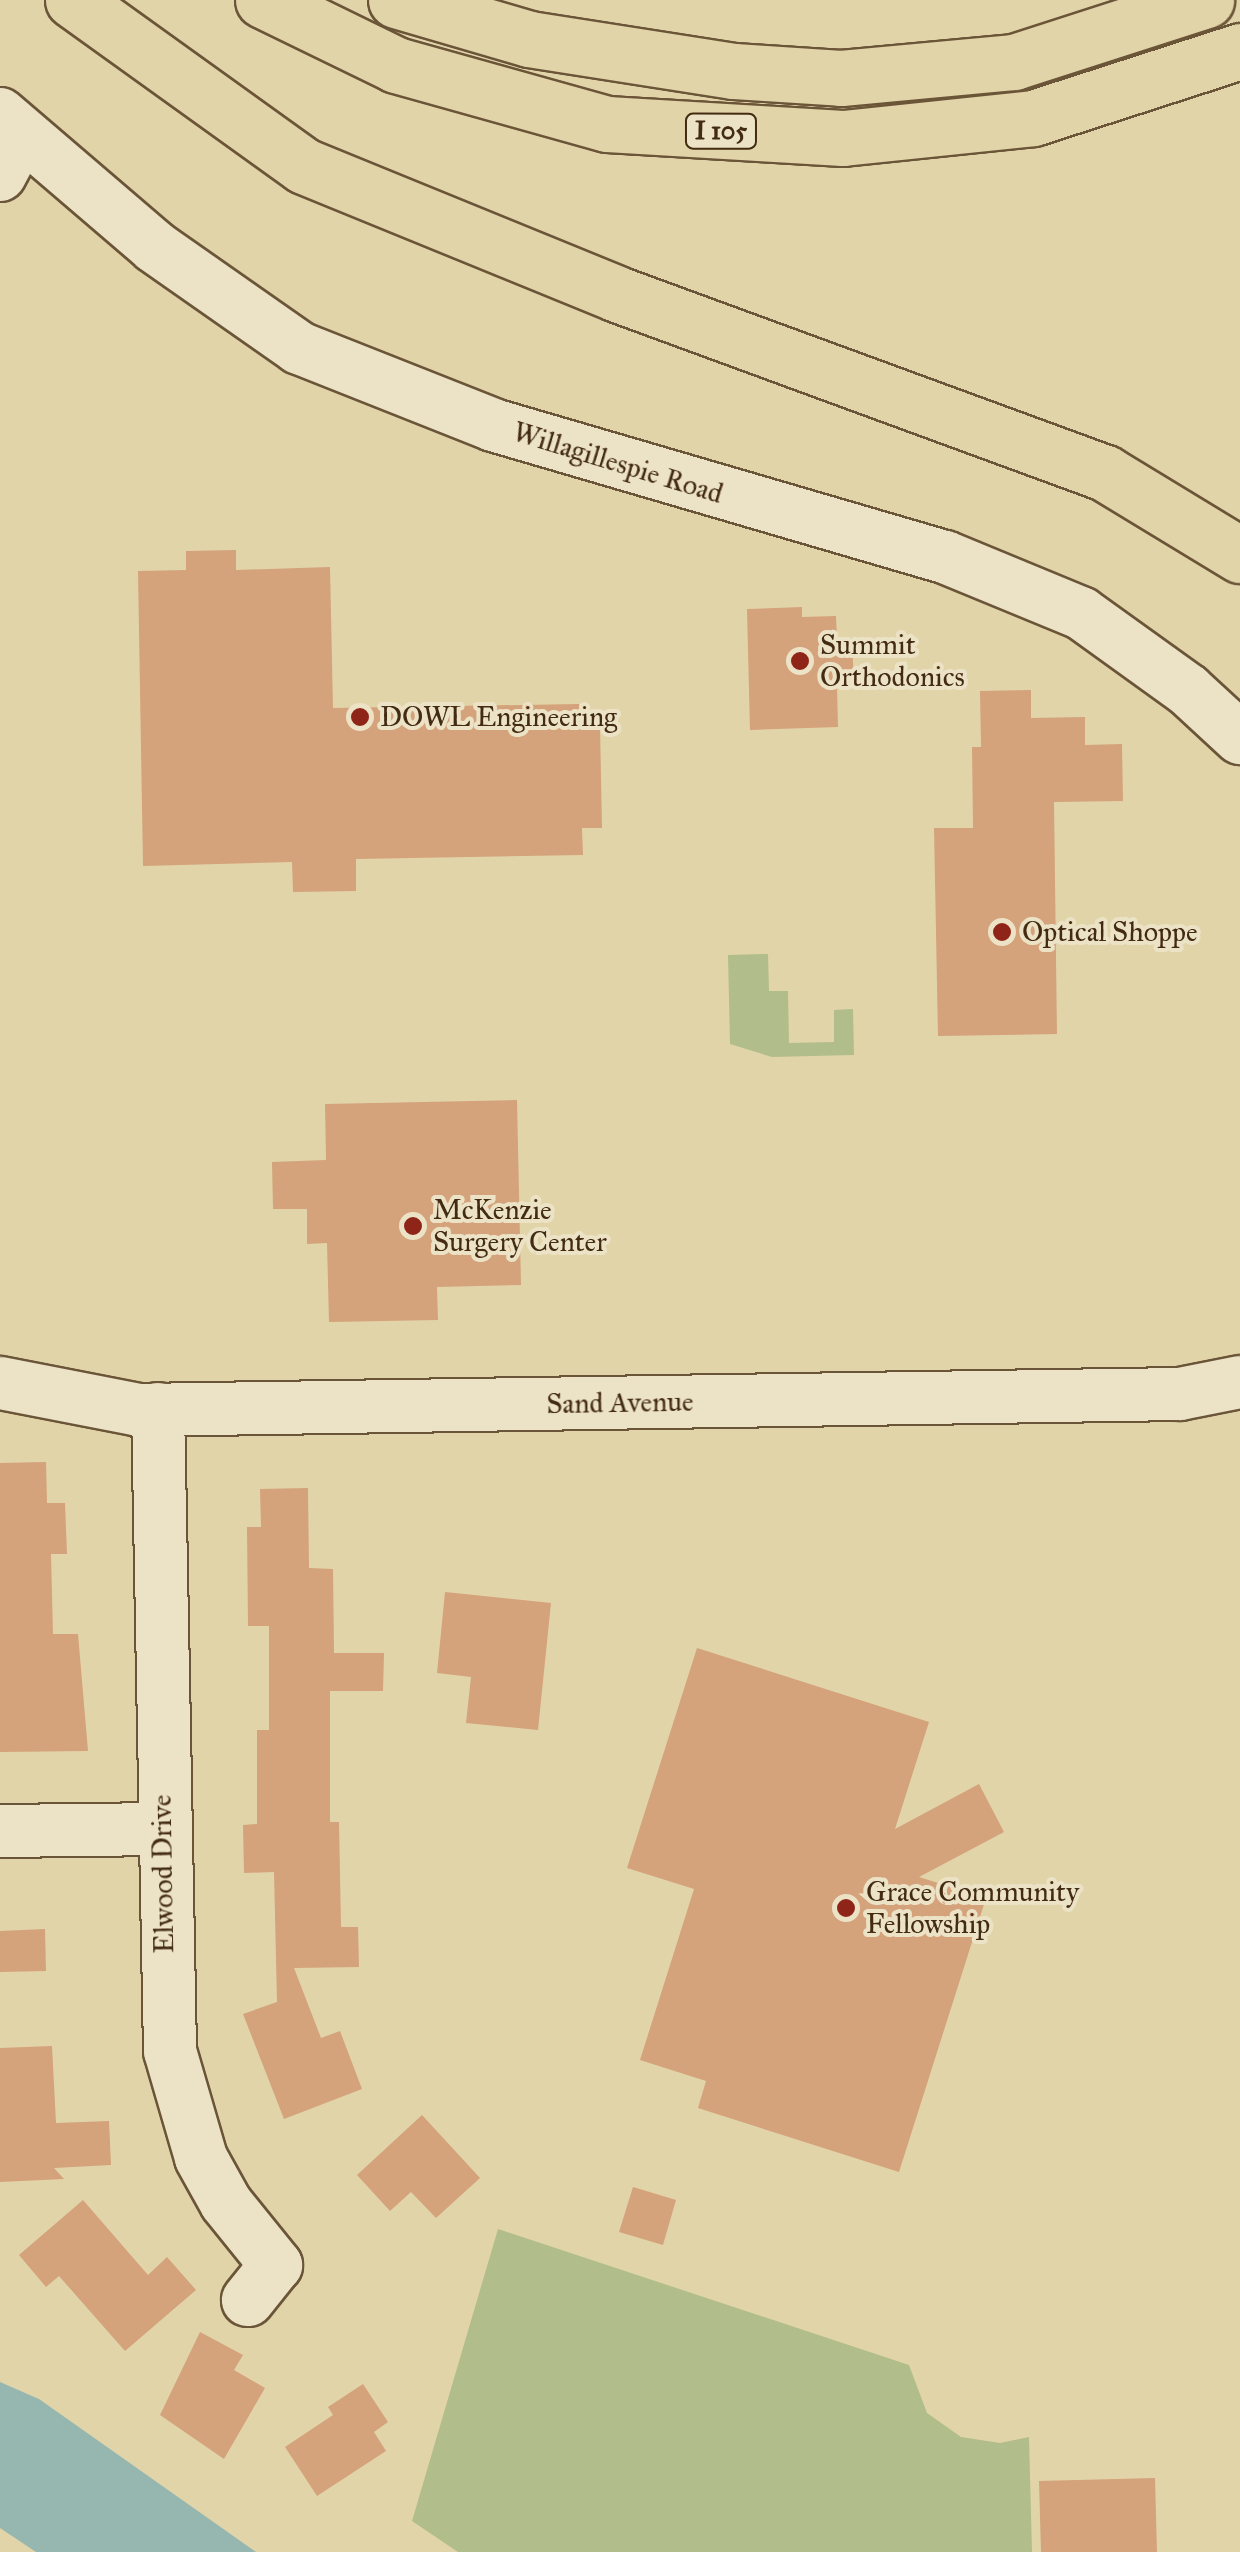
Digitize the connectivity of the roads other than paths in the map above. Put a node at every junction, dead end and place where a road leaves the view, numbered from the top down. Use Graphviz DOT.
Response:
graph roads {
  1 [pos="73,0"];
  2 [pos="263,0"];
  3 [pos="396,0"];
  4 [pos="504,0"];
  5 [pos="1190,6"];
  6 [pos="636,57"];
  7 [pos="1217,60"];
  8 [pos="7,141"];
  9 [pos="1240,554"];
  10 [pos="1240,738"];
  11 [pos="1240,1382"];
  12 [pos="0,1383"];
  13 [pos="158,1409"];
  14 [pos="162,1829"];
  15 [pos="0,1831"];
  16 [pos="248,2300"];
  1 -- 9 [label="highway"];
  2 -- 7 [label="highway, I 105"];
  3 -- 6 [label="highway, I 105"];
  4 -- 6 [label="highway"];
  5 -- 6 [label="highway, I 105"];
  8 -- 10 [label="street, Willagillespie Road"];
  11 -- 13 [label="street, Sand Avenue"];
  12 -- 13 [label="street, Sand Avenue"];
  13 -- 14 [label="street, Elwood Drive"];
  14 -- 15 [label="street"];
  14 -- 16 [label="street, Elwood Drive"];
}
